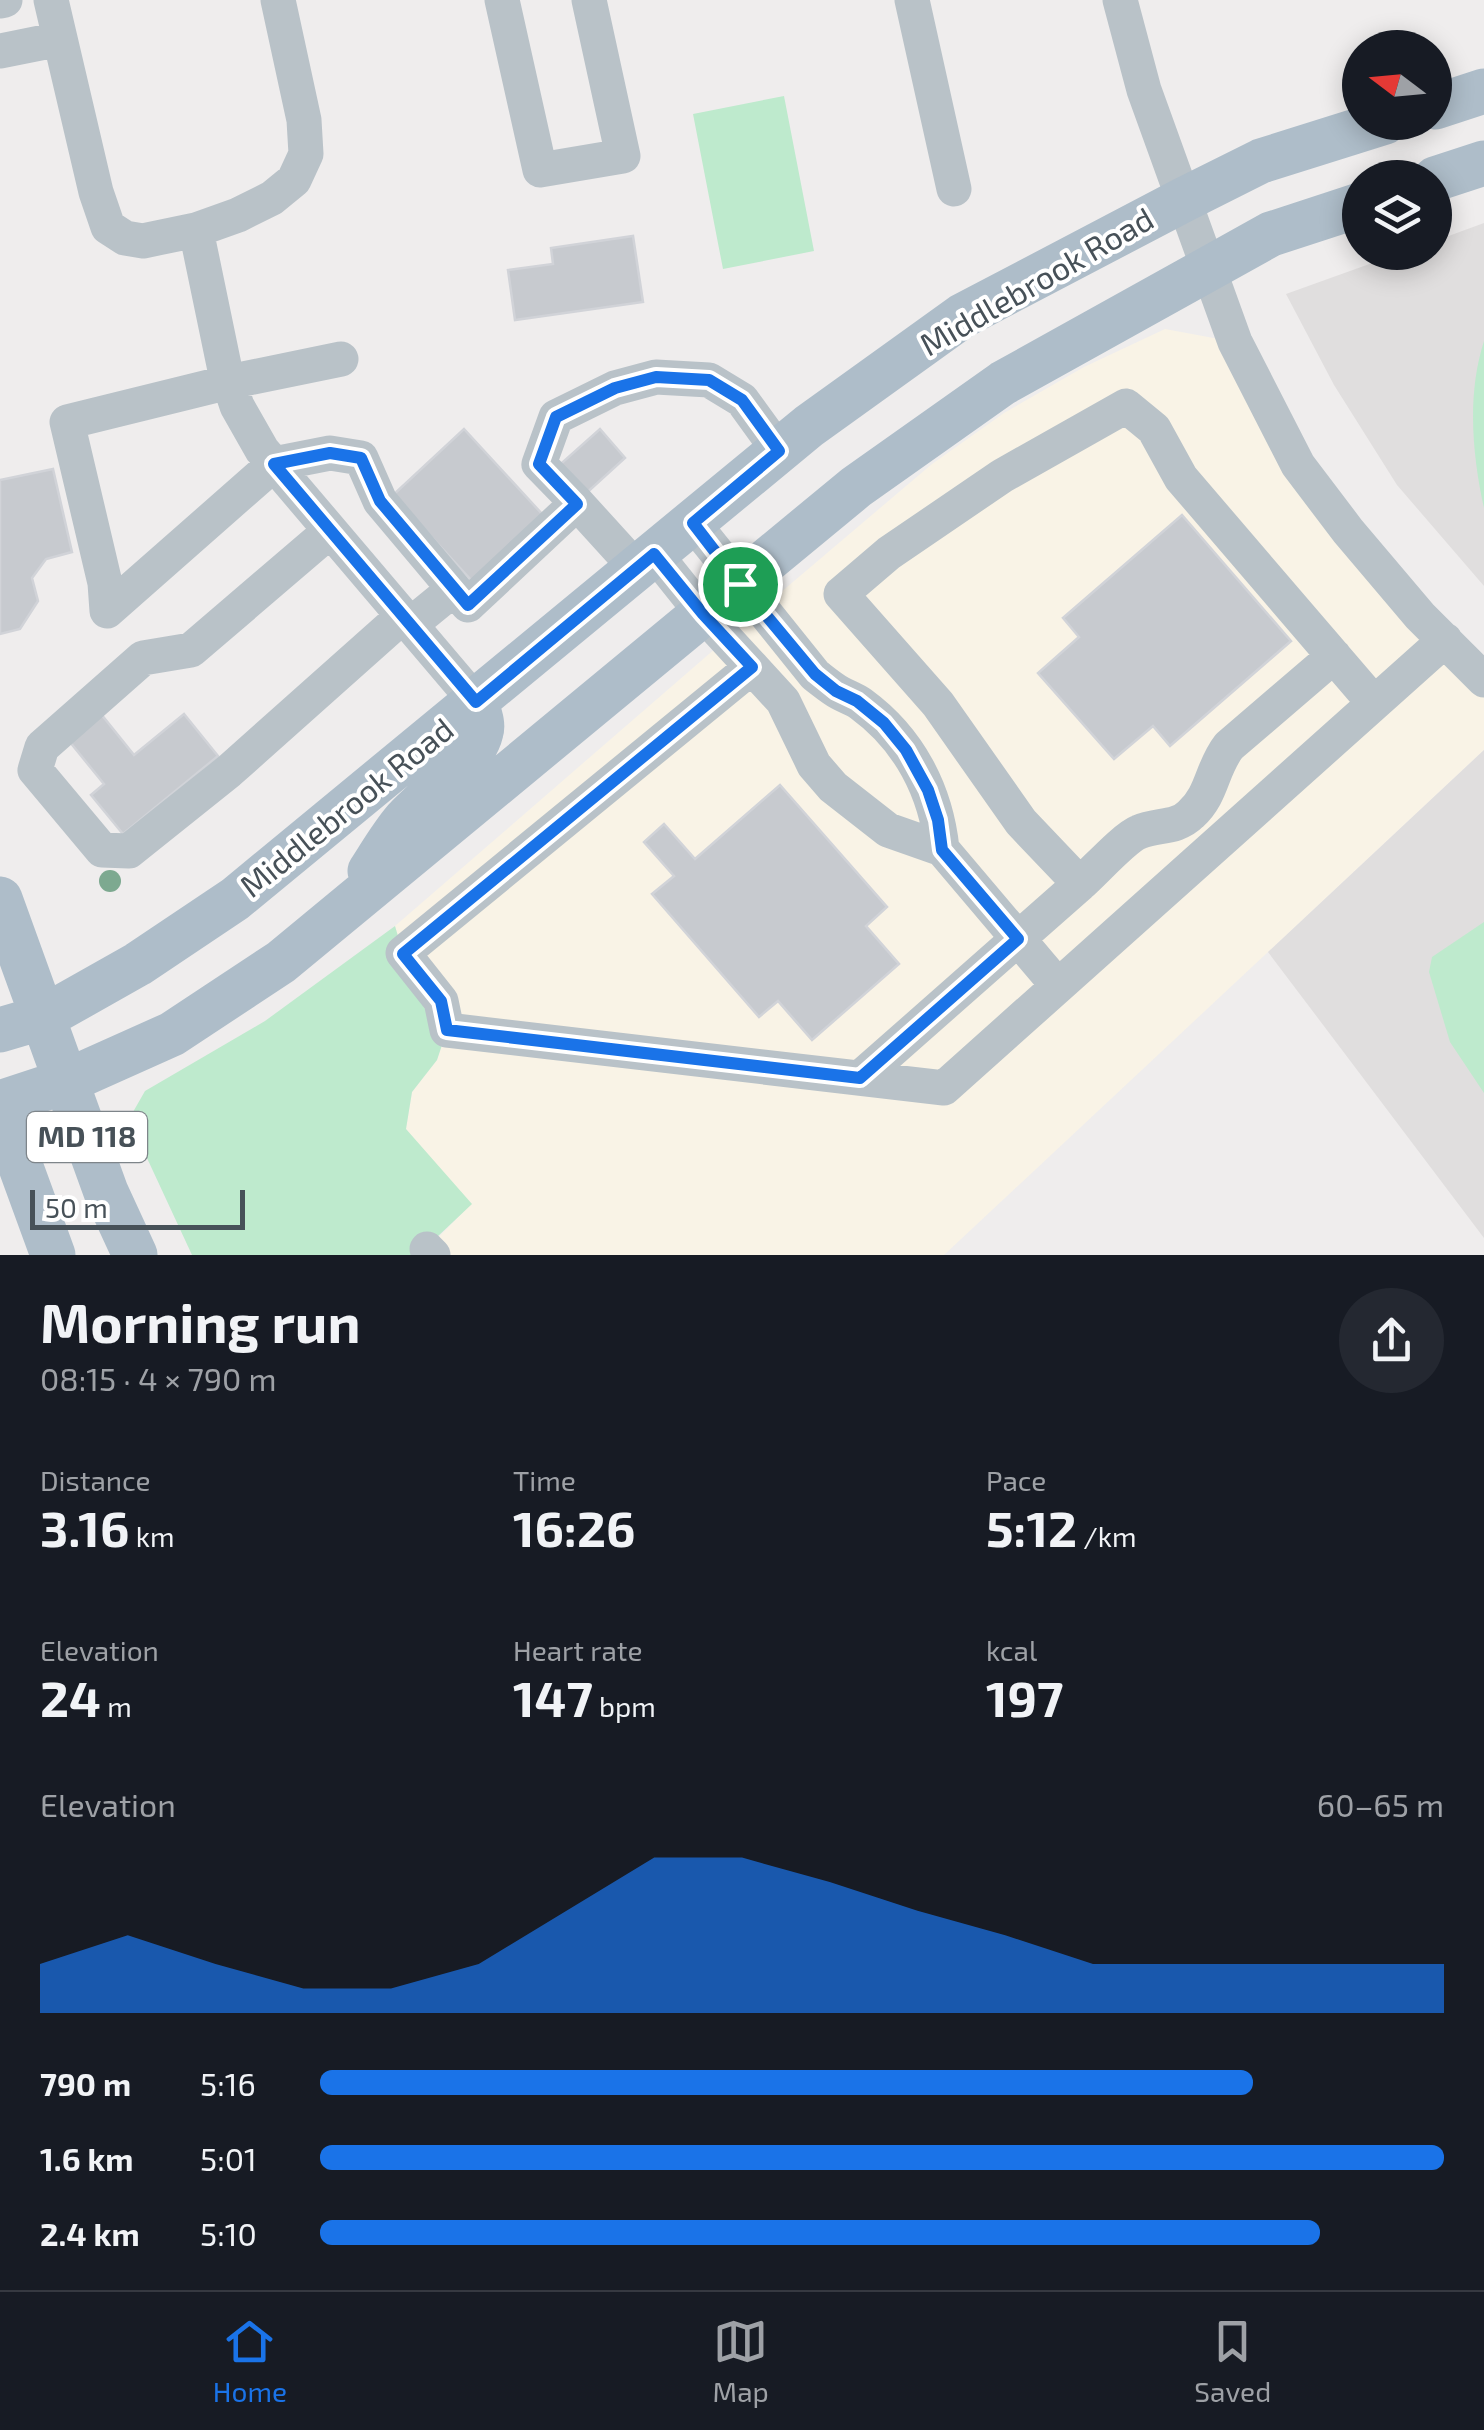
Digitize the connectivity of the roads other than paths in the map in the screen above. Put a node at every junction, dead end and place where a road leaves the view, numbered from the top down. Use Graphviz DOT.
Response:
graph roads {
  1 [pos="51,0"];
  2 [pos="278,0"];
  3 [pos="502,0"];
  4 [pos="589,0"];
  5 [pos="912,0"];
  6 [pos="1120,0"];
  7 [pos="60,38"];
  8 [pos="0,51"];
  9 [pos="1484,92"];
  10 [pos="1452,102"];
  11 [pos="1342,136"];
  12 [pos="1484,163"];
  13 [pos="1452,174"];
  14 [pos="954,189"];
  15 [pos="1184,199"];
  16 [pos="1342,210"];
  17 [pos="196,230"];
  18 [pos="1209,267"];
  19 [pos="341,359"];
  20 [pos="229,382"];
  21 [pos="779,451"];
  22 [pos="274,464"];
  23 [pos="577,504"];
  24 [pos="693,523"];
  25 [pos="330,530"];
  26 [pos="646,561"];
  27 [pos="740,584"];
  28 [pos="454,589"];
  29 [pos="703,614"];
  30 [pos="406,620"];
  31 [pos="1444,640"];
  32 [pos="1334,656"];
  33 [pos="752,667"];
  34 [pos="1484,680"];
  35 [pos="476,702"];
  36 [pos="1374,703"];
  37 [pos="942,850"];
  38 [pos="1080,884"];
  39 [pos="0,900"];
  40 [pos="352,904"];
  41 [pos="1018,939"];
  42 [pos="1058,986"];
  43 [pos="44,1017"];
  44 [pos="0,1030"];
  45 [pos="860,1078"];
  46 [pos="67,1081"];
  47 [pos="0,1107"];
  48 [pos="53,1255"];
  49 [pos="134,1255"];
  1 -- 7 [label="street"];
  2 -- 17 [label="street"];
  3 -- 4 [label="street"];
  5 -- 14 [label="street"];
  6 -- 15 [label="street"];
  7 -- 8 [label="street"];
  7 -- 17 [label="street"];
  9 -- 10 [label="main road"];
  11 -- 15 [label="main road, Middlebrook Road"];
  12 -- 13 [label="main road"];
  15 -- 18 [label="street"];
  15 -- 21 [label="main road, Middlebrook Road"];
  16 -- 18 [label="main road"];
  17 -- 20 [label="street"];
  18 -- 27 [label="main road"];
  18 -- 31 [label="street"];
  19 -- 20 [label="street"];
  20 -- 22 [label="street"];
  20 -- 22 [label="street"];
  21 -- 23 [label="street"];
  21 -- 24 [label="main road, Middlebrook Road"];
  22 -- 25 [label="street"];
  22 -- 28 [label="street"];
  23 -- 26 [label="street"];
  23 -- 28 [label="street"];
  24 -- 26 [label="main road, Middlebrook Road"];
  24 -- 27 [label="street"];
  25 -- 30 [label="street"];
  25 -- 30 [label="street"];
  26 -- 29 [label="street"];
  26 -- 35 [label="main road, Middlebrook Road"];
  27 -- 29 [label="main road"];
  27 -- 37 [label="street"];
  28 -- 30 [label="street"];
  29 -- 33 [label="street"];
  29 -- 40 [label="main road"];
  30 -- 35 [label="street"];
  31 -- 34 [label="street"];
  31 -- 36 [label="street"];
  32 -- 36 [label="street"];
  32 -- 38 [label="street"];
  32 -- 38 [label="street"];
  33 -- 37 [label="street"];
  33 -- 45 [label="street"];
  35 -- 40 [label="main road"];
  35 -- 43 [label="main road, Middlebrook Road"];
  36 -- 42 [label="street"];
  37 -- 41 [label="street"];
  38 -- 41 [label="street"];
  39 -- 43 [label="main road, MD 118"];
  40 -- 46 [label="main road"];
  41 -- 42 [label="street"];
  41 -- 45 [label="street"];
  42 -- 45 [label="street"];
  43 -- 44 [label="main road, Middlebrook Road"];
  43 -- 46 [label="main road, MD 118"];
  46 -- 47 [label="main road"];
  46 -- 49 [label="main road, MD 118"];
  47 -- 48 [label="main road, MD 118"];
}
